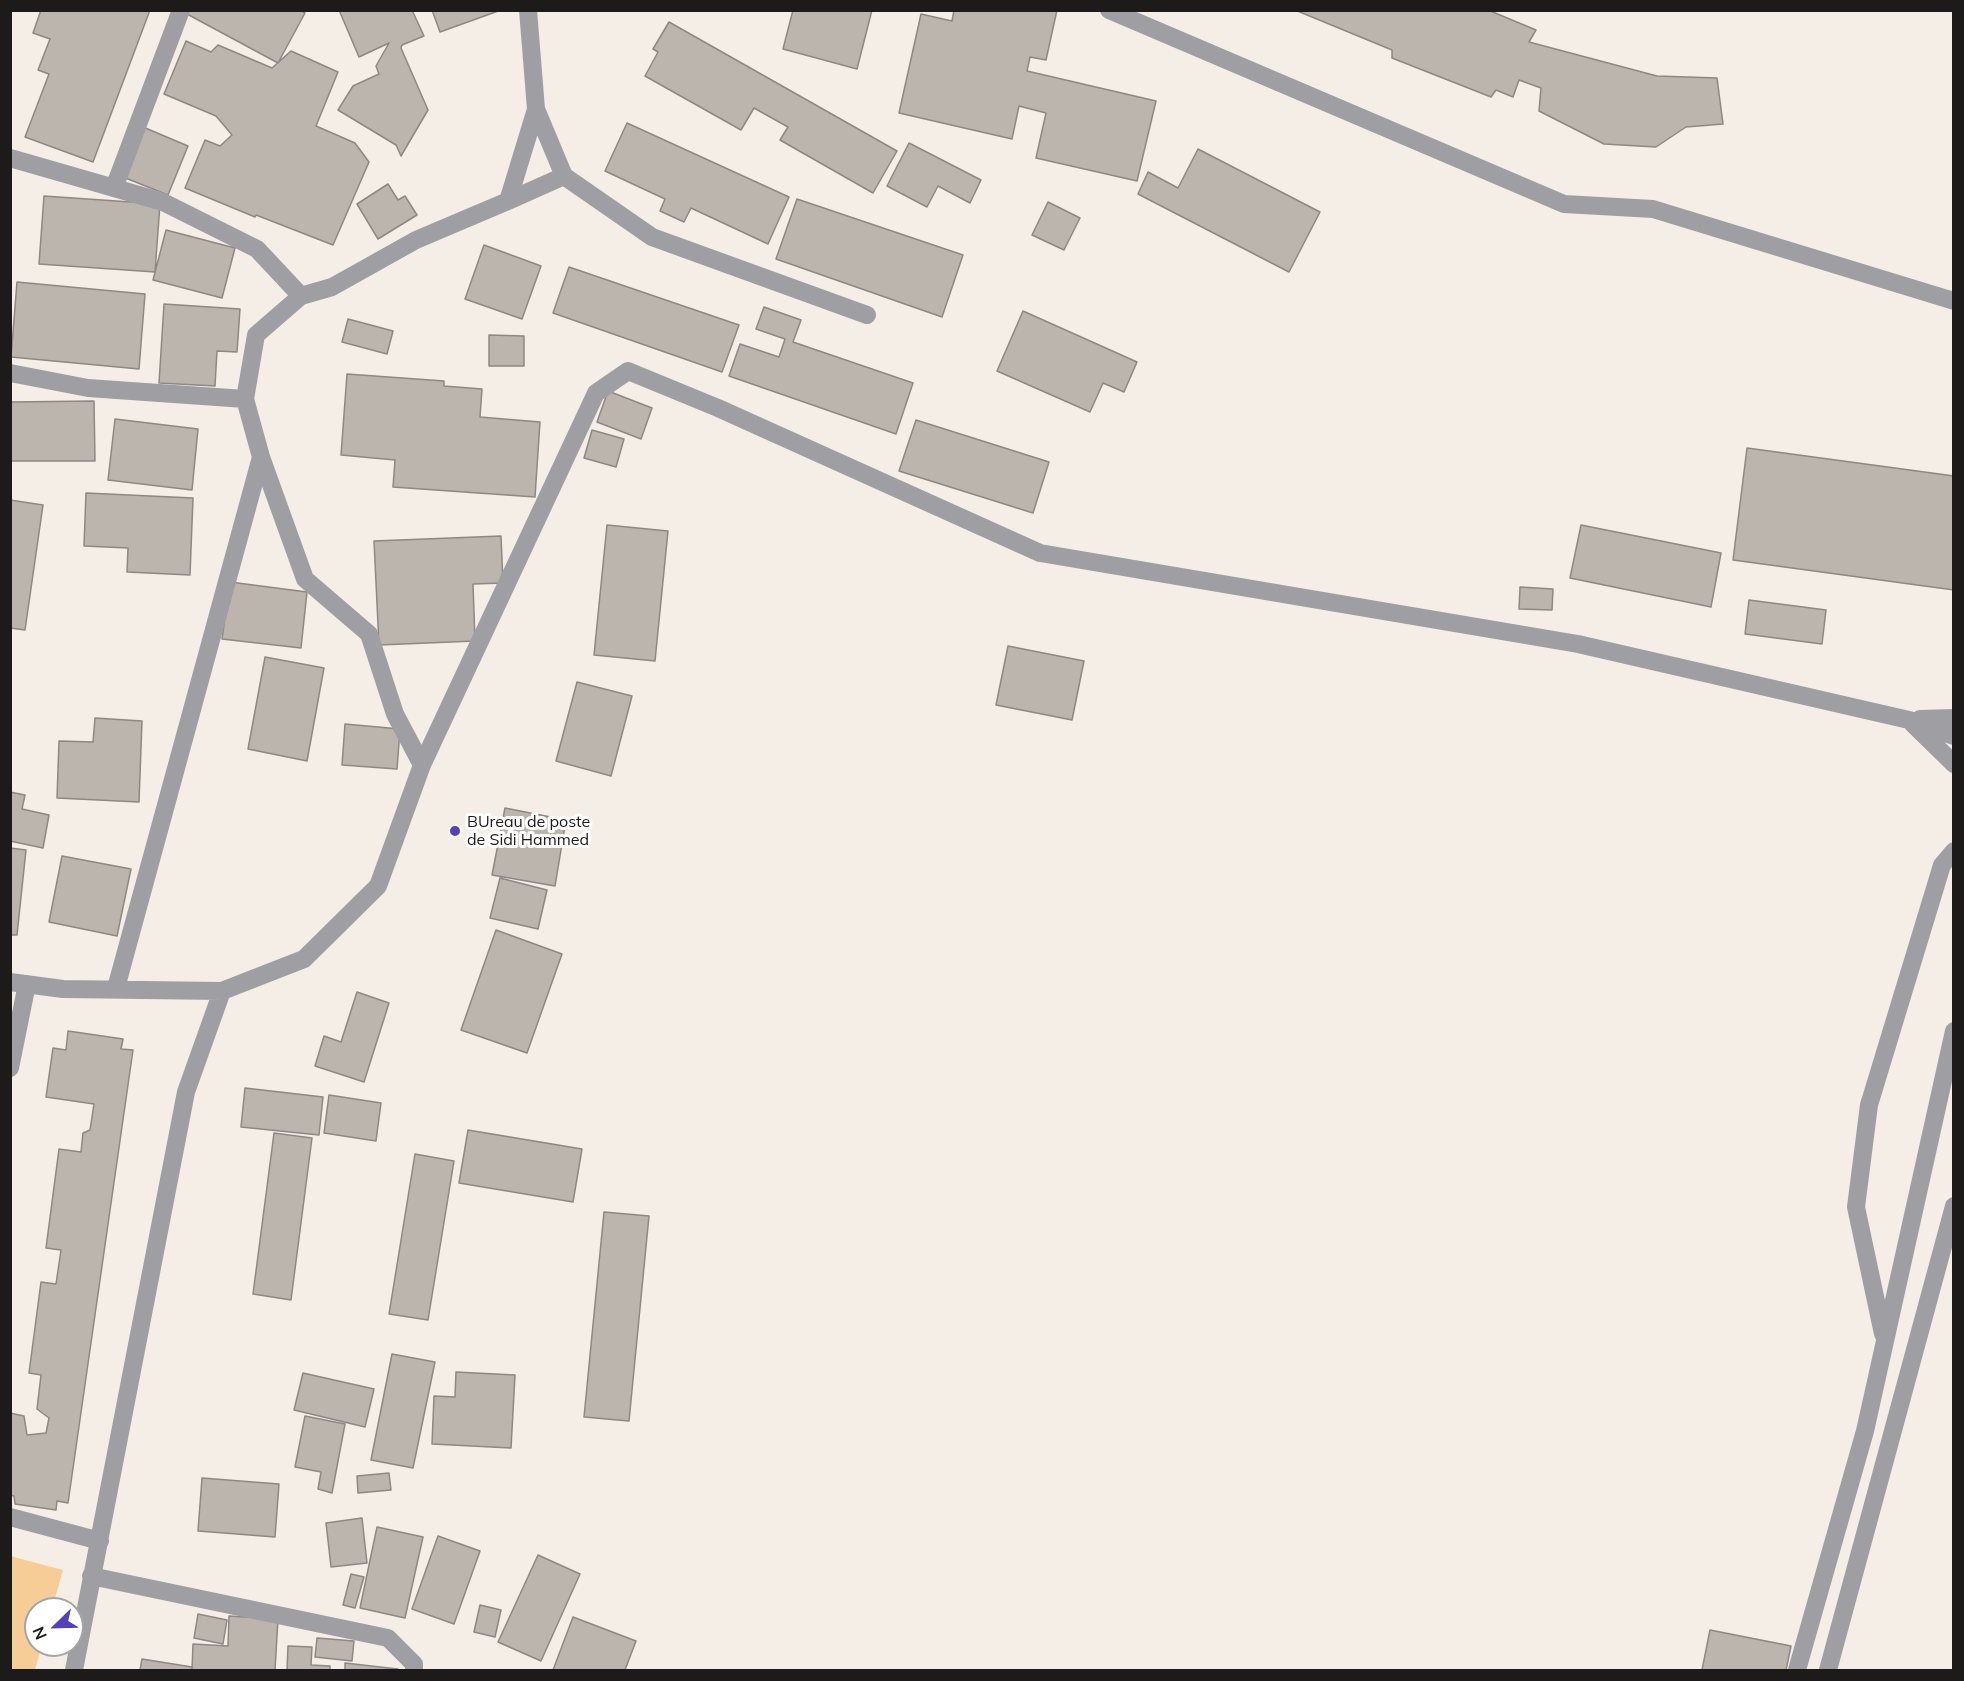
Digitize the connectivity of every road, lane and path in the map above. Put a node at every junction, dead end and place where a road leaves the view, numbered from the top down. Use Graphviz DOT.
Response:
graph roads {
  1 [pos="181,10"];
  2 [pos="528,10"];
  3 [pos="1109,10"];
  4 [pos="536,110"];
  5 [pos="10,158"];
  6 [pos="564,176"];
  7 [pos="114,189"];
  8 [pos="508,201"];
  9 [pos="301,296"];
  10 [pos="1953,301"];
  11 [pos="867,315"];
  12 [pos="10,373"];
  13 [pos="246,399"];
  14 [pos="261,457"];
  15 [pos="1953,718"];
  16 [pos="1909,720"];
  17 [pos="1953,736"];
  18 [pos="1953,764"];
  19 [pos="422,765"];
  20 [pos="1953,851"];
  21 [pos="19,983"];
  22 [pos="116,988"];
  23 [pos="222,991"];
  24 [pos="1953,1031"];
  25 [pos="10,1068"];
  26 [pos="1953,1206"];
  27 [pos="1885,1342"];
  28 [pos="10,1517"];
  29 [pos="100,1540"];
  30 [pos="91,1576"];
  31 [pos="74,1671"];
  32 [pos="414,1671"];
  33 [pos="1797,1671"];
  34 [pos="1828,1671"];
  1 -- 7 [label="street"];
  2 -- 4 [label="street"];
  3 -- 10 [label="street"];
  4 -- 6 [label="street"];
  4 -- 8 [label="street"];
  5 -- 7 [label="street"];
  6 -- 8 [label="street"];
  6 -- 11 [label="street"];
  7 -- 9 [label="street"];
  8 -- 9 [label="street"];
  9 -- 13 [label="street"];
  12 -- 13 [label="street"];
  13 -- 14 [label="street"];
  14 -- 19 [label="street"];
  14 -- 22 [label="street"];
  15 -- 16 [label="street"];
  16 -- 17 [label="street"];
  16 -- 18 [label="street"];
  16 -- 19 [label="street"];
  19 -- 23 [label="street"];
  20 -- 27 [label="street"];
  21 -- 22 [label="street"];
  21 -- 25 [label="street"];
  22 -- 23 [label="street"];
  23 -- 29 [label="street"];
  24 -- 27 [label="street"];
  26 -- 34 [label="street"];
  27 -- 33 [label="street"];
  28 -- 29 [label="street"];
  29 -- 30 [label="street"];
  30 -- 31 [label="street"];
  30 -- 32 [label="street"];
}
